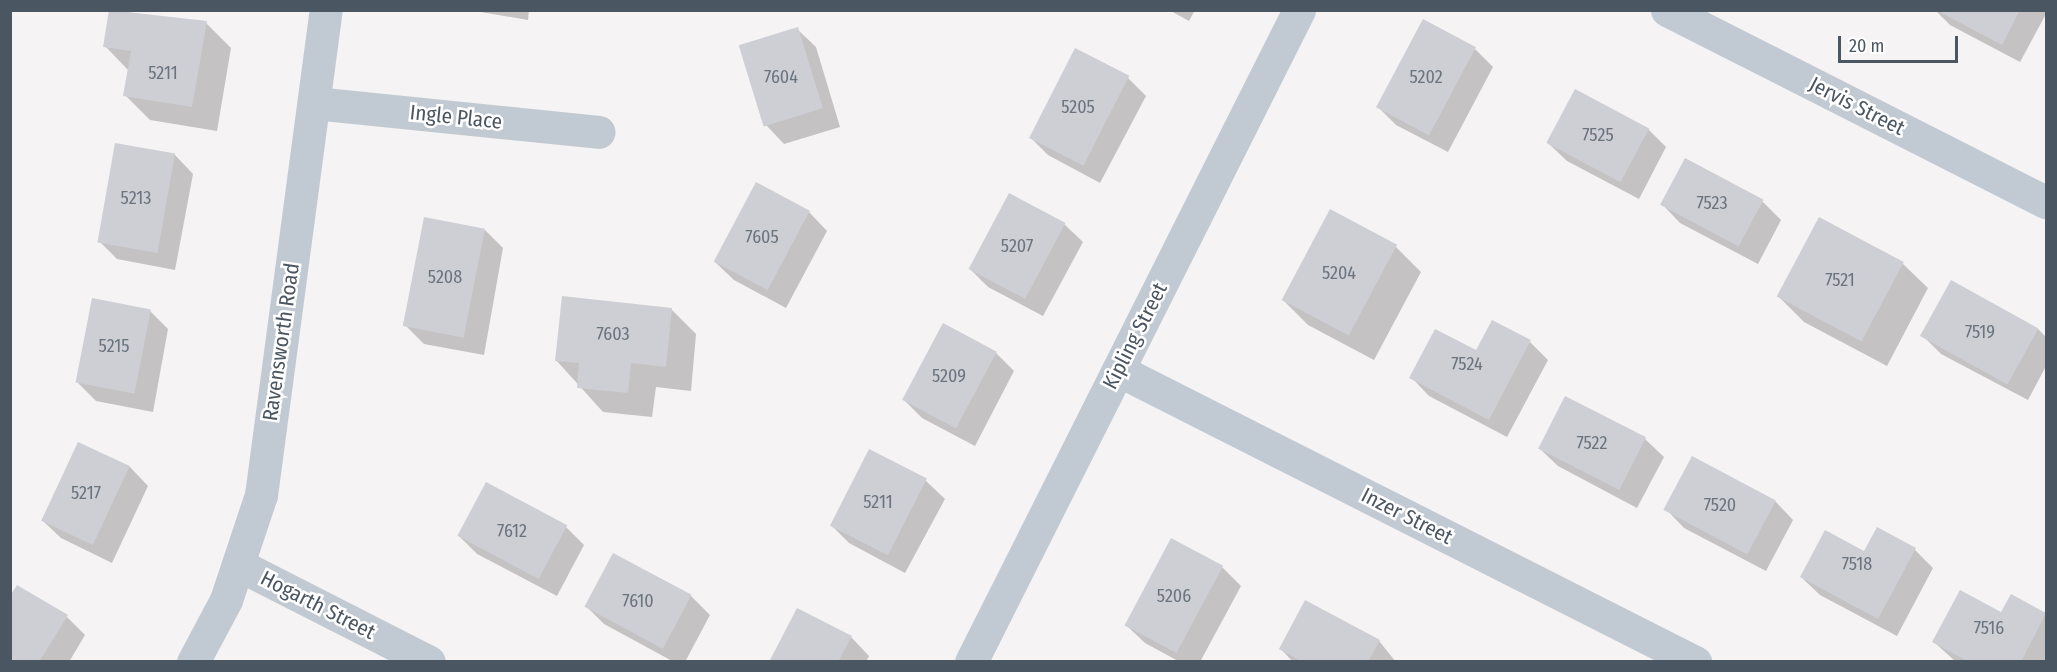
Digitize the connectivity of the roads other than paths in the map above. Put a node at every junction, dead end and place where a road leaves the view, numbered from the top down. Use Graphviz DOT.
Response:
graph roads {
  1 [pos="326,10"];
  2 [pos="1299,10"];
  3 [pos="1667,10"];
  4 [pos="314,103"];
  5 [pos="599,132"];
  6 [pos="2046,202"];
  7 [pos="1118,370"];
  8 [pos="239,565"];
  9 [pos="194,662"];
  10 [pos="429,662"];
  11 [pos="971,662"];
  12 [pos="1695,662"];
  1 -- 4 [label="street, Ravensworth Road"];
  2 -- 7 [label="street, Kipling Street"];
  3 -- 6 [label="street, Jervis Street"];
  4 -- 5 [label="street, Ingle Place"];
  4 -- 8 [label="street, Ravensworth Road"];
  7 -- 11 [label="street, Kipling Street"];
  7 -- 12 [label="street, Inzer Street"];
  8 -- 9 [label="street, Ravensworth Road"];
  8 -- 10 [label="street, Hogarth Street"];
}
